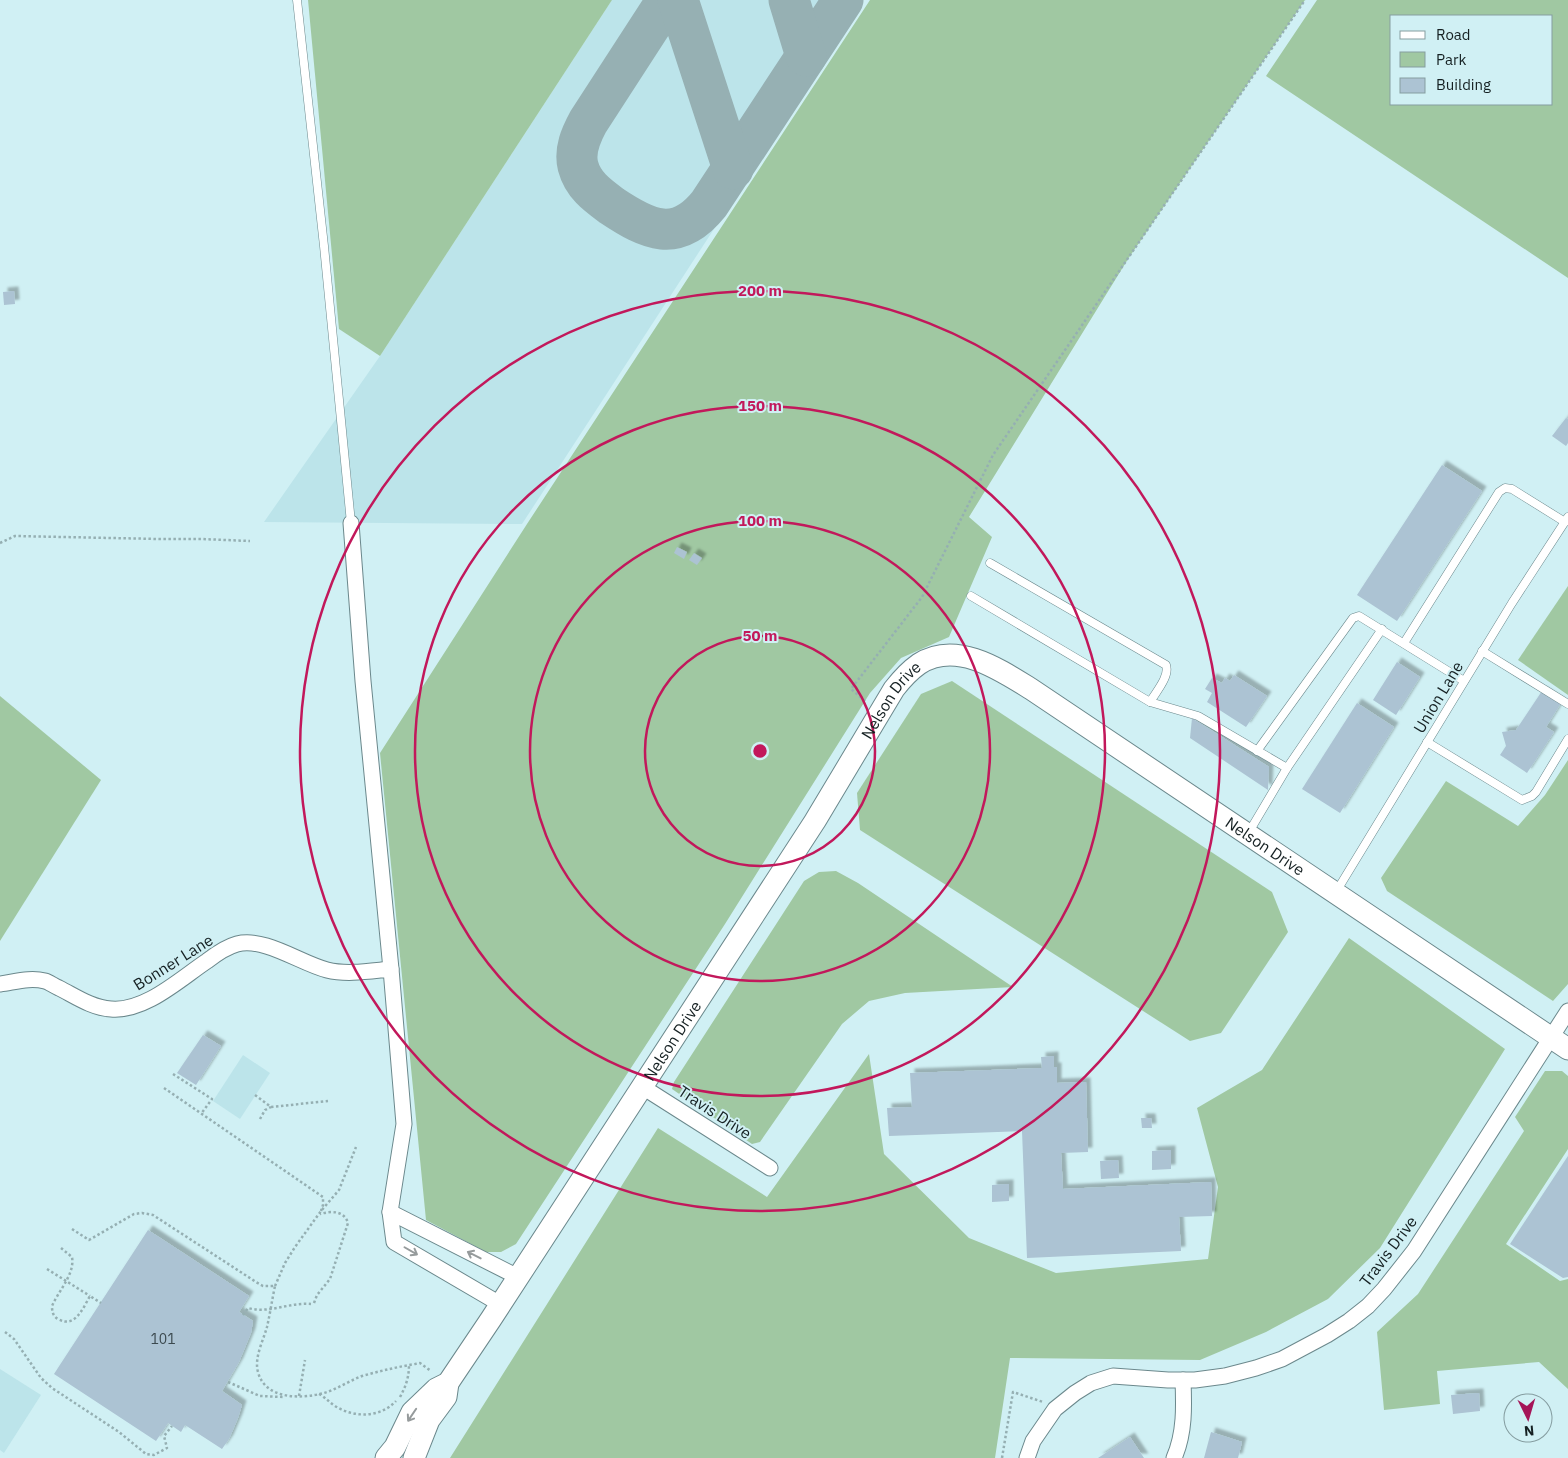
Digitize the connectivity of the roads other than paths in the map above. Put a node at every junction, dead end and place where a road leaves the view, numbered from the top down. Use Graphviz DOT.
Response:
graph roads {
  1 [pos="297,0"];
  2 [pos="1566,520"];
  3 [pos="351,523"];
  4 [pos="990,562"];
  5 [pos="971,596"];
  6 [pos="1382,630"];
  7 [pos="1404,644"];
  8 [pos="1482,651"];
  9 [pos="1464,681"];
  10 [pos="1150,702"];
  11 [pos="1568,704"];
  12 [pos="1568,739"];
  13 [pos="1427,742"];
  14 [pos="1257,751"];
  15 [pos="1287,768"];
  16 [pos="1248,834"];
  17 [pos="1335,893"];
  18 [pos="391,969"];
  19 [pos="0,984"];
  20 [pos="1568,1012"];
  21 [pos="1560,1043"];
  22 [pos="641,1086"];
  23 [pos="770,1168"];
  24 [pos="390,1212"];
  25 [pos="518,1277"];
  26 [pos="500,1304"];
  27 [pos="1183,1380"];
  28 [pos="448,1383"];
  29 [pos="386,1458"];
  30 [pos="414,1458"];
  31 [pos="1027,1458"];
  32 [pos="1174,1458"];
  1 -- 3 [label="lane"];
  2 -- 7 [label="lane"];
  2 -- 8 [label="lane, Union Lane"];
  3 -- 18 [label="street"];
  4 -- 10 [label="lane"];
  5 -- 10 [label="lane"];
  6 -- 7 [label="lane"];
  6 -- 14 [label="lane"];
  6 -- 15 [label="lane"];
  7 -- 9 [label="lane"];
  8 -- 9 [label="lane, Union Lane"];
  8 -- 11 [label="lane"];
  9 -- 13 [label="lane, Union Lane"];
  10 -- 14 [label="lane"];
  12 -- 13 [label="lane"];
  13 -- 17 [label="lane, Union Lane"];
  14 -- 15 [label="lane"];
  15 -- 16 [label="lane"];
  16 -- 17 [label="street, Nelson Drive"];
  16 -- 22 [label="street, Nelson Drive"];
  17 -- 21 [label="street, Nelson Drive"];
  18 -- 19 [label="street, Bonner Lane"];
  18 -- 24 [label="street"];
  20 -- 21 [label="street, Travis Drive"];
  21 -- 27 [label="street, Travis Drive"];
  22 -- 23 [label="street, Travis Drive"];
  22 -- 25 [label="street, Nelson Drive"];
  25 -- 24 [label="street, one-way"];
  24 -- 26 [label="street, one-way"];
  25 -- 26 [label="street, Nelson Drive"];
  26 -- 28 [label="street, Nelson Drive"];
  27 -- 31 [label="street, Travis Drive"];
  27 -- 32 [label="street"];
  28 -- 29 [label="street, Nelson Drive, one-way"];
  28 -- 30 [label="street, Nelson Drive"];
}
